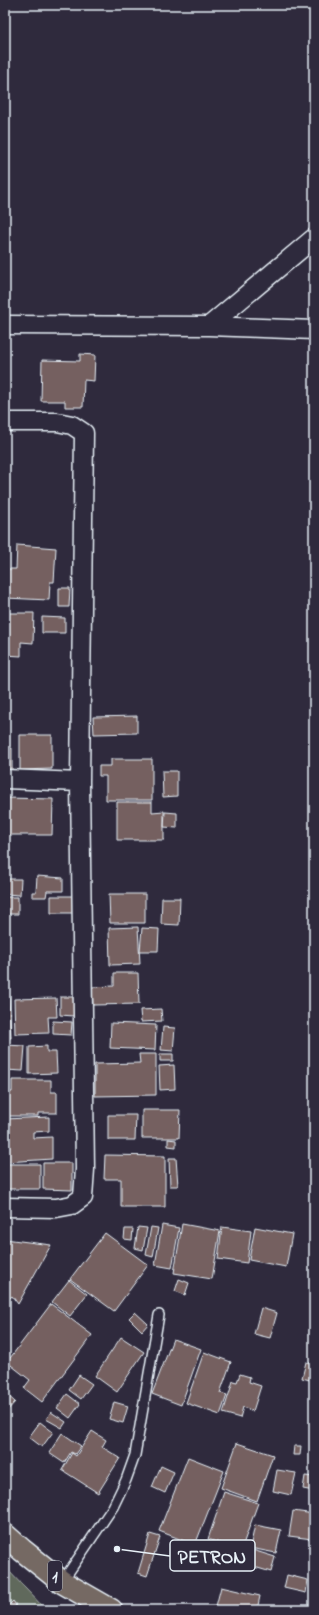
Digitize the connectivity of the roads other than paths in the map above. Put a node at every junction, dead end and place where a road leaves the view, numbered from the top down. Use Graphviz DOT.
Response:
graph roads {
  1 [pos="314,238"];
  2 [pos="5,325"];
  3 [pos="209,326"];
  4 [pos="314,330"];
  5 [pos="5,422"];
  6 [pos="5,780"];
  7 [pos="80,782"];
  8 [pos="5,1207"];
  9 [pos="159,1315"];
  10 [pos="5,1535"];
  11 [pos="62,1582"];
  12 [pos="85,1610"];
  13 [pos="112,1610"];
  1 -- 3 [label="street"];
  2 -- 3 [label="street"];
  3 -- 4 [label="street"];
  5 -- 7 [label="street"];
  6 -- 7 [label="street"];
  7 -- 8 [label="street"];
  9 -- 11 [label="lane"];
  10 -- 11 [label="main road, 1"];
  11 -- 12 [label="main road"];
  11 -- 13 [label="main road, 1"];
}
